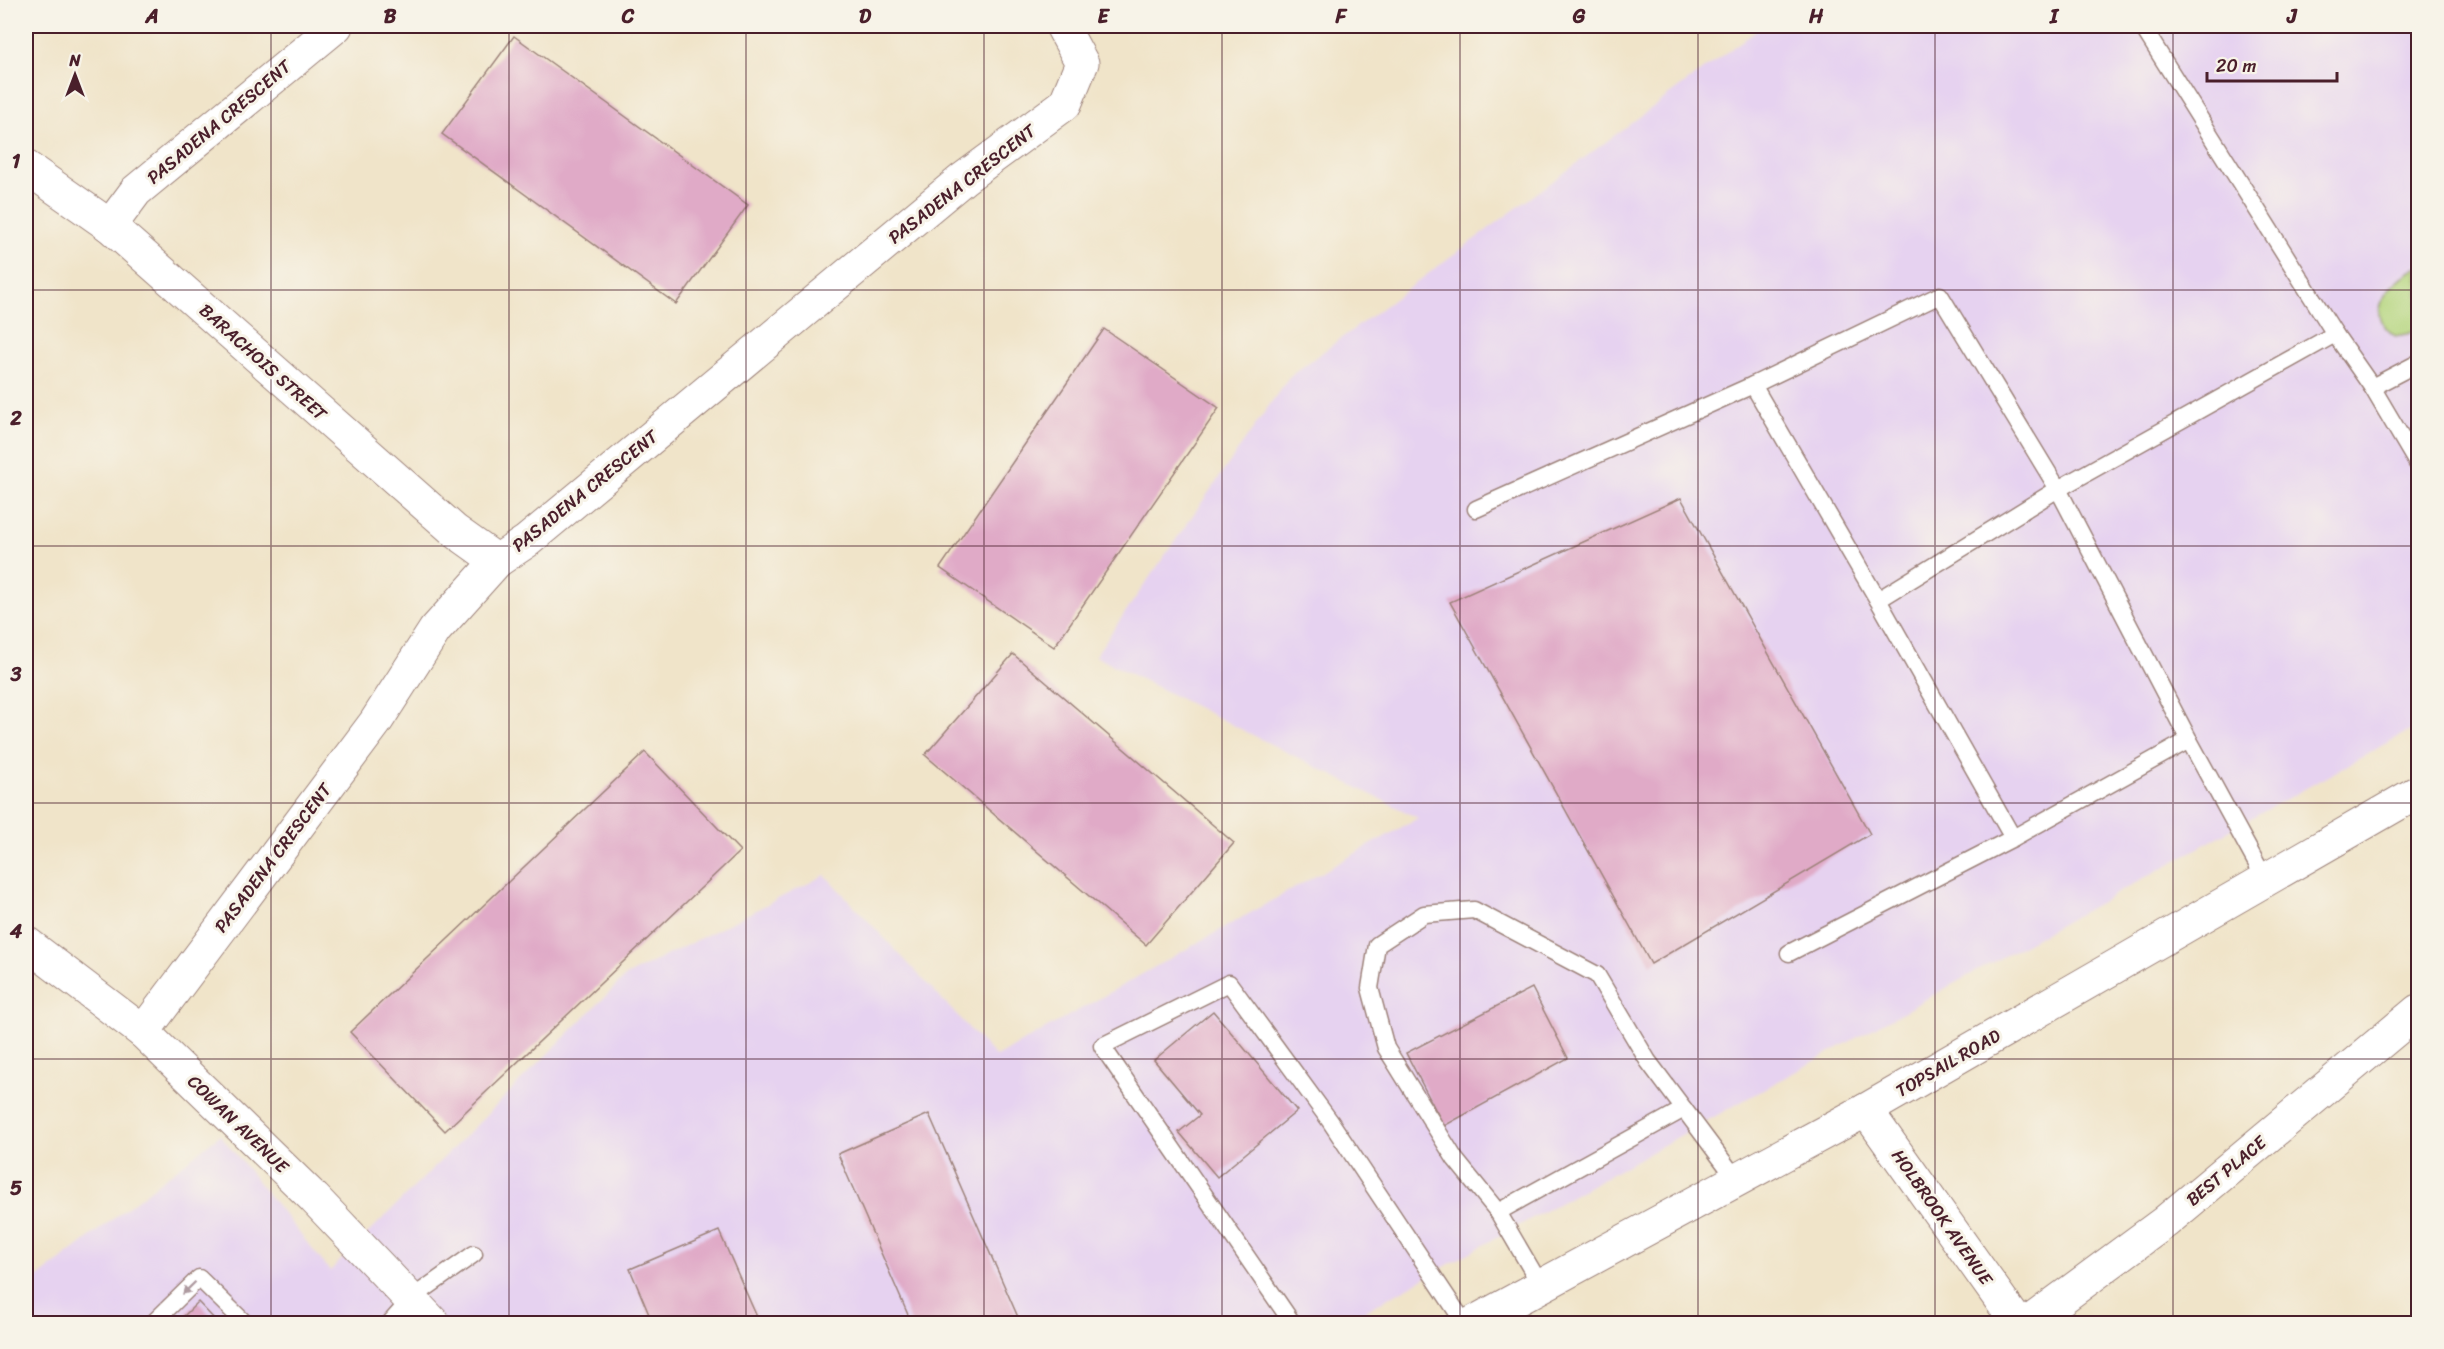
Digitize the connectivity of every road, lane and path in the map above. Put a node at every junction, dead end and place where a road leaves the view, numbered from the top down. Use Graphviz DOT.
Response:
graph roads {
  1 [pos="336,26"];
  2 [pos="1062,26"];
  3 [pos="2142,26"];
  4 [pos="26,167"];
  5 [pos="110,226"];
  6 [pos="2335,334"];
  7 [pos="2418,363"];
  8 [pos="1753,385"];
  9 [pos="2372,387"];
  10 [pos="2418,465"];
  11 [pos="2058,489"];
  12 [pos="1476,509"];
  13 [pos="497,561"];
  14 [pos="1878,600"];
  15 [pos="2189,740"];
  16 [pos="2418,792"];
  17 [pos="2013,838"];
  18 [pos="2265,879"];
  19 [pos="26,943"];
  20 [pos="1789,953"];
  21 [pos="2418,1011"];
  22 [pos="143,1032"];
  23 [pos="1684,1109"];
  24 [pos="1866,1110"];
  25 [pos="1737,1180"];
  26 [pos="1498,1212"];
  27 [pos="474,1254"];
  28 [pos="1540,1284"];
  29 [pos="412,1298"];
  30 [pos="152,1323"];
  31 [pos="246,1323"];
  32 [pos="389,1323"];
  33 [pos="434,1323"];
  34 [pos="1293,1323"];
  35 [pos="1465,1323"];
  36 [pos="1471,1323"];
  37 [pos="2018,1323"];
  38 [pos="2027,1323"];
  1 -- 5 [label="street, PASADENA CRESCENT"];
  2 -- 13 [label="street, PASADENA CRESCENT"];
  3 -- 6 [label="lane"];
  4 -- 5 [label="street, BARACHOIS STREET"];
  5 -- 13 [label="street, BARACHOIS STREET"];
  6 -- 9 [label="lane"];
  6 -- 11 [label="lane"];
  7 -- 9 [label="lane"];
  8 -- 11 [label="lane"];
  8 -- 12 [label="lane"];
  8 -- 14 [label="lane"];
  9 -- 10 [label="lane"];
  11 -- 14 [label="lane"];
  11 -- 15 [label="lane"];
  13 -- 22 [label="street, PASADENA CRESCENT"];
  14 -- 17 [label="lane"];
  15 -- 17 [label="lane"];
  15 -- 18 [label="lane"];
  16 -- 18 [label="street, TOPSAIL ROAD"];
  17 -- 20 [label="lane"];
  18 -- 24 [label="street, TOPSAIL ROAD"];
  19 -- 22 [label="street, COWAN AVENUE"];
  21 -- 38 [label="street, BEST PLACE"];
  22 -- 29 [label="street, COWAN AVENUE"];
  23 -- 25 [label="lane"];
  23 -- 26 [label="lane"];
  23 -- 26 [label="lane"];
  24 -- 25 [label="street, TOPSAIL ROAD"];
  24 -- 37 [label="street, HOLBROOK AVENUE"];
  25 -- 28 [label="street, TOPSAIL ROAD"];
  26 -- 28 [label="lane"];
  27 -- 29 [label="lane"];
  28 -- 36 [label="street, TOPSAIL ROAD"];
  29 -- 32 [label="lane"];
  29 -- 33 [label="street, COWAN AVENUE"];
  31 -- 30 [label="lane, one-way"];
  34 -- 35 [label="lane"];
}
